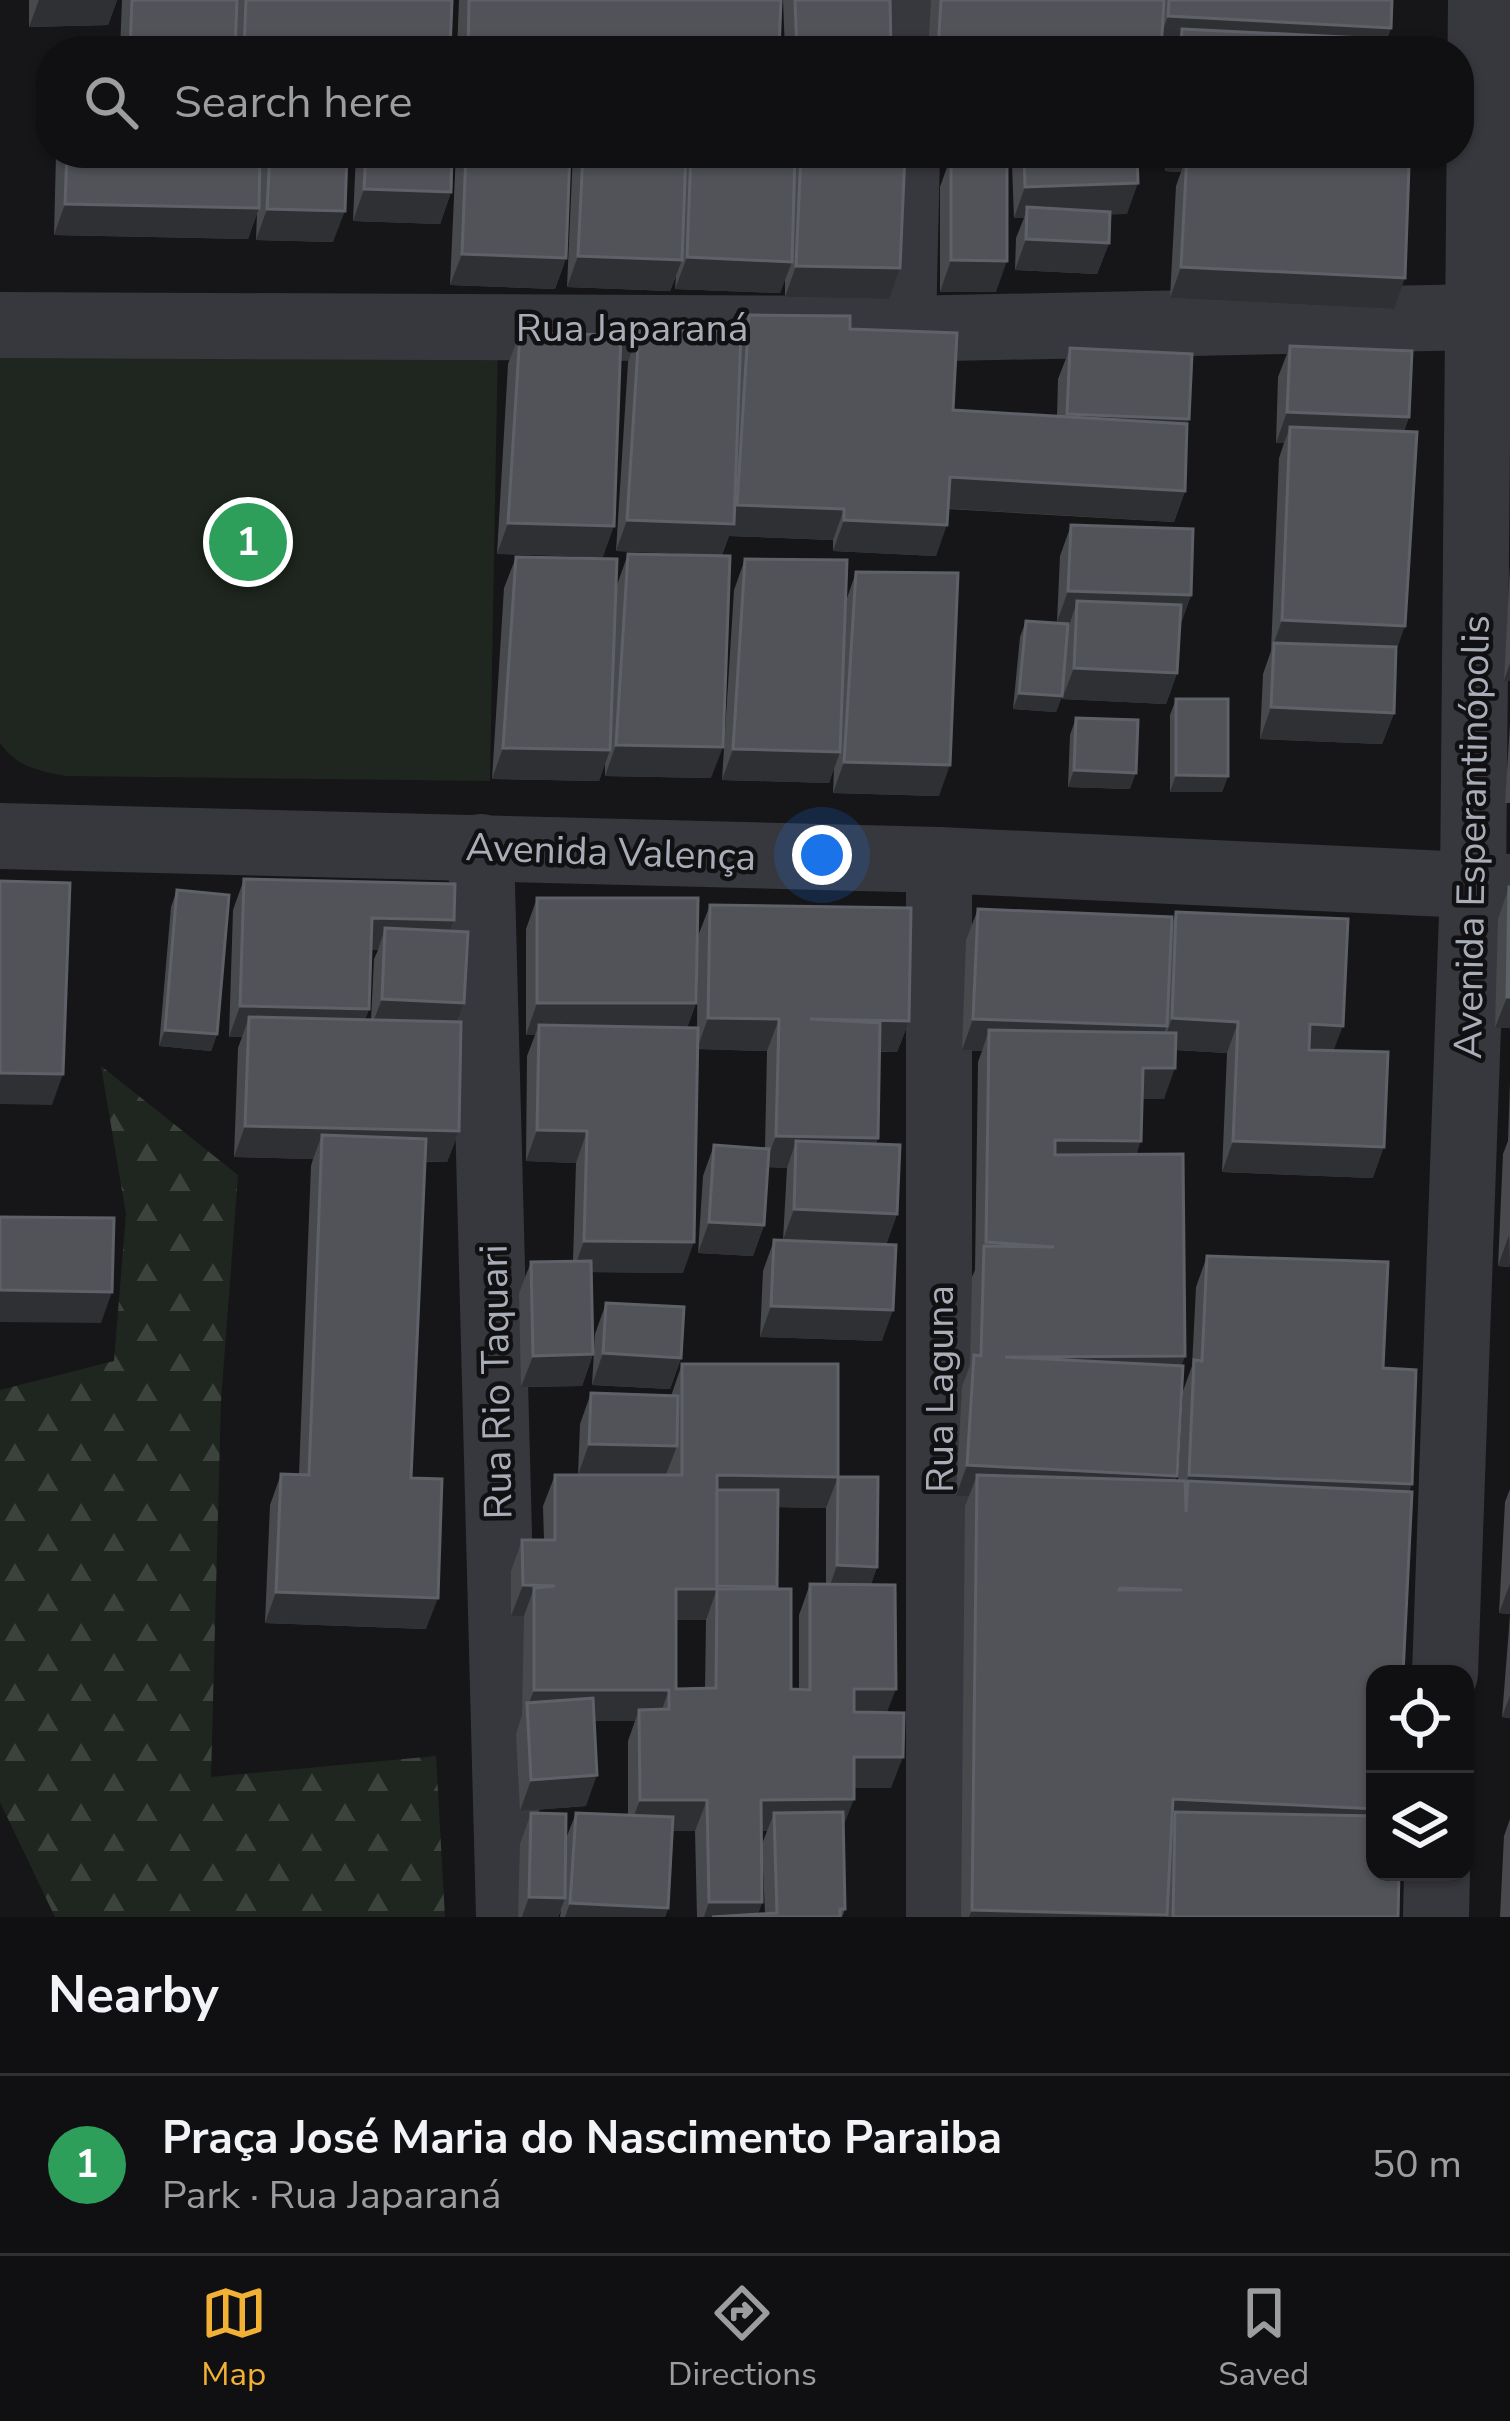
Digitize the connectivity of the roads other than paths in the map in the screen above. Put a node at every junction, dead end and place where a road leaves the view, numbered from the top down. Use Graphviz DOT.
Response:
graph roads {
  1 [pos="910,0"];
  2 [pos="1481,0"];
  3 [pos="909,36"];
  4 [pos="907,168"];
  5 [pos="1479,317"];
  6 [pos="0,325"];
  7 [pos="903,329"];
  8 [pos="0,836"];
  9 [pos="481,847"];
  10 [pos="939,860"];
  11 [pos="1491,886"];
  12 [pos="1445,1665"];
  13 [pos="1437,1881"];
  14 [pos="509,1917"];
  15 [pos="939,1917"];
  16 [pos="1436,1917"];
  1 -- 3 [label="street"];
  2 -- 5 [label="street, Avenida Esperantinópolis"];
  4 -- 7 [label="street"];
  5 -- 7 [label="street, Rua Japaraná"];
  5 -- 11 [label="street, Avenida Esperantinópolis"];
  6 -- 7 [label="street, Rua Japaraná"];
  8 -- 9 [label="street, Avenida Valença"];
  9 -- 10 [label="street, Avenida Valença"];
  9 -- 14 [label="street, Rua Rio Taquari"];
  10 -- 11 [label="street, Avenida Valença"];
  10 -- 15 [label="street, Rua Laguna"];
  11 -- 12 [label="street, Avenida Esperantinópolis"];
  13 -- 16 [label="street"];
}
